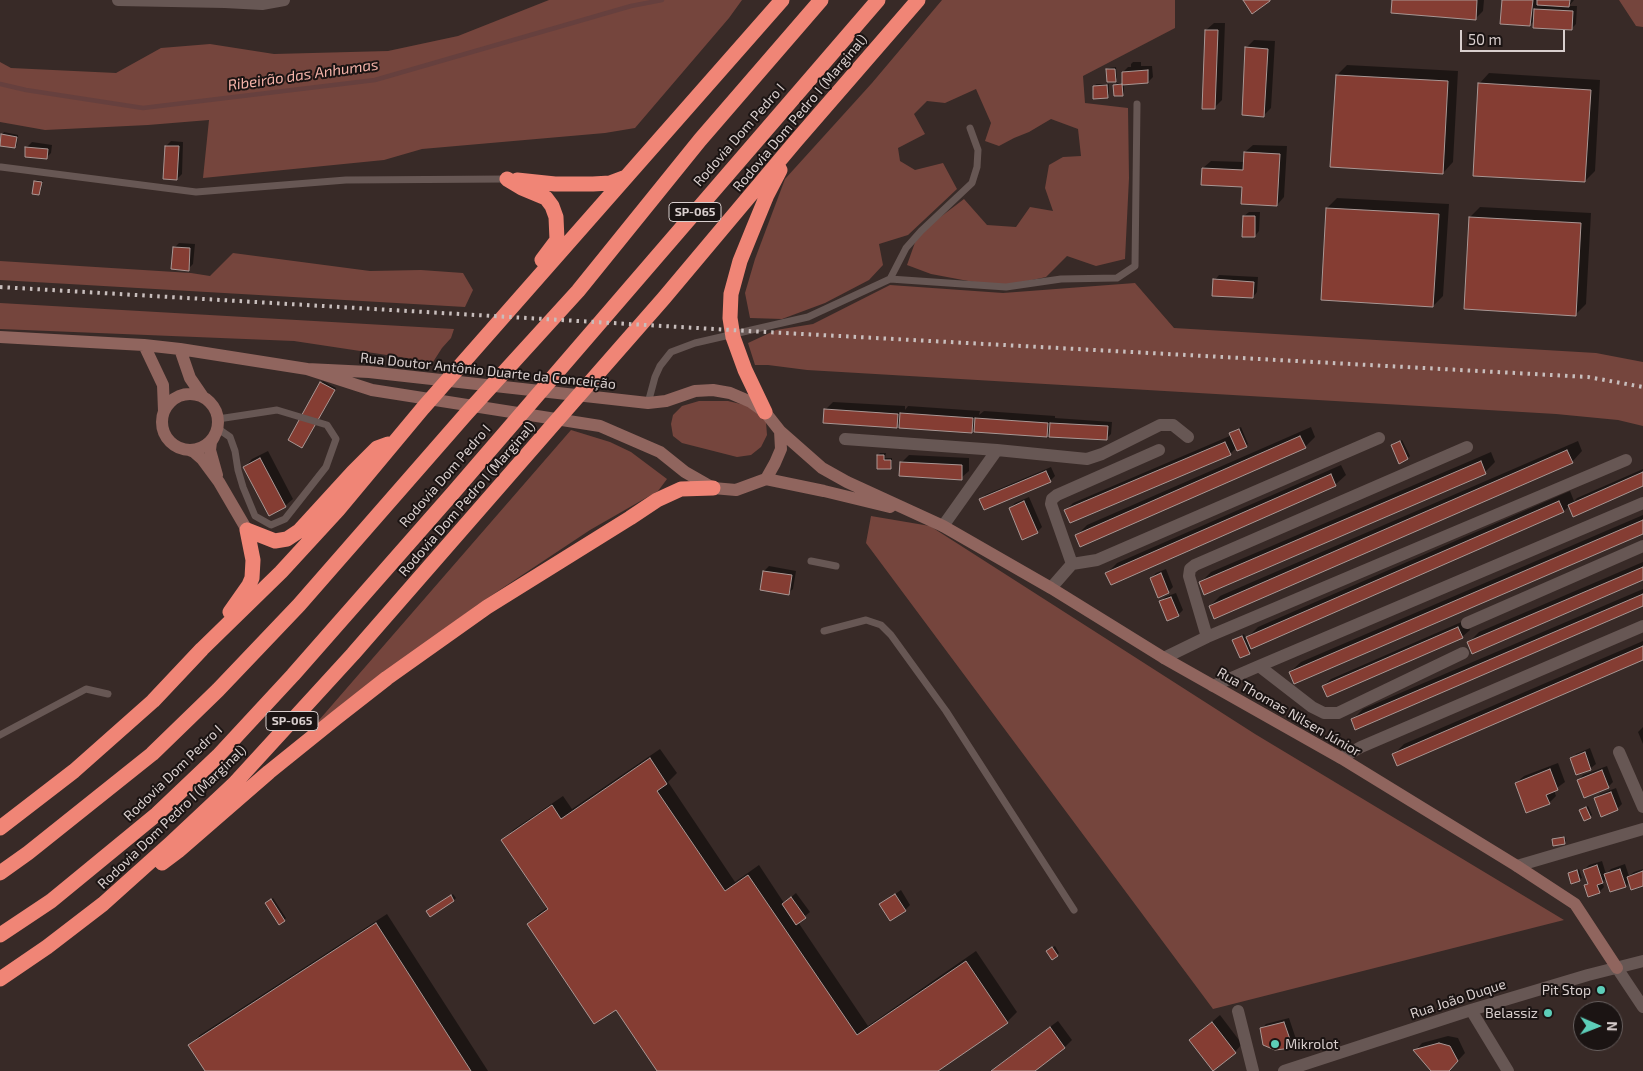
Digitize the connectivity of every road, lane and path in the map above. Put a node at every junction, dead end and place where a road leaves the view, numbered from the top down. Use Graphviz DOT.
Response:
graph roads {
  1 [pos="118,0"];
  2 [pos="284,0"];
  3 [pos="782,0"];
  4 [pos="821,0"];
  5 [pos="878,0"];
  6 [pos="918,0"];
  7 [pos="226,2"];
  8 [pos="262,2"];
  9 [pos="1137,104"];
  10 [pos="970,128"];
  11 [pos="795,142"];
  12 [pos="1,166"];
  13 [pos="627,177"];
  14 [pos="507,179"];
  15 [pos="890,280"];
  16 [pos="527,291"];
  17 [pos="0,337"];
  18 [pos="144,345"];
  19 [pos="180,349"];
  20 [pos="308,369"];
  21 [pos="203,397"];
  22 [pos="666,401"];
  23 [pos="648,403"];
  24 [pos="164,411"];
  25 [pos="765,412"];
  26 [pos="216,428"];
  27 [pos="780,430"];
  28 [pos="1188,437"];
  29 [pos="844,438"];
  30 [pos="1379,438"];
  31 [pos="395,442"];
  32 [pos="1467,447"];
  33 [pos="189,450"];
  34 [pos="997,450"];
  35 [pos="1159,450"];
  36 [pos="1626,460"];
  37 [pos="766,479"];
  38 [pos="219,482"];
  39 [pos="847,482"];
  40 [pos="713,488"];
  41 [pos="851,498"];
  42 [pos="1643,503"];
  43 [pos="919,514"];
  44 [pos="944,526"];
  45 [pos="248,530"];
  46 [pos="1643,546"];
  47 [pos="811,561"];
  48 [pos="1072,564"];
  49 [pos="836,566"];
  50 [pos="1051,588"];
  51 [pos="1467,623"];
  52 [pos="1643,626"];
  53 [pos="824,631"];
  54 [pos="1207,637"];
  55 [pos="202,649"];
  56 [pos="1463,653"];
  57 [pos="1164,658"];
  58 [pos="1259,666"];
  59 [pos="1213,686"];
  60 [pos="108,694"];
  61 [pos="0,735"];
  62 [pos="1618,752"];
  63 [pos="1341,758"];
  64 [pos="1643,807"];
  65 [pos="0,828"];
  66 [pos="1643,829"];
  67 [pos="1517,866"];
  68 [pos="0,873"];
  69 [pos="103,904"];
  70 [pos="1074,910"];
  71 [pos="0,935"];
  72 [pos="1643,961"];
  73 [pos="1617,968"];
  74 [pos="0,979"];
  75 [pos="1643,1007"];
  76 [pos="1471,1010"];
  77 [pos="1238,1011"];
  78 [pos="1253,1071"];
  79 [pos="1284,1071"];
  80 [pos="1508,1071"];
  1 -- 7 [label="street"];
  2 -- 8 [label="street"];
  3 -- 13 [label="highway"];
  4 -- 68 [label="highway, Rodovia Dom Pedro I / SP-065"];
  5 -- 71 [label="highway, Rodovia Dom Pedro I / SP-065"];
  6 -- 11 [label="highway, Rodovia Dom Pedro I (Marginal) / SP-065"];
  7 -- 8 [label="street"];
  9 -- 15 [label="lane"];
  10 -- 15 [label="lane"];
  11 -- 25 [label="highway"];
  11 -- 69 [label="highway, Rodovia Dom Pedro I (Marginal) / SP-065"];
  12 -- 14 [label="lane"];
  13 -- 14 [label="highway"];
  13 -- 16 [label="highway"];
  14 -- 16 [label="highway"];
  15 -- 23 [label="lane"];
  16 -- 31 [label="highway"];
  17 -- 18 [label="street, Rua Doutor Antônio Duarte da Conceição"];
  18 -- 19 [label="street, Rua Doutor Antônio Duarte da Conceição"];
  18 -- 24 [label="street"];
  19 -- 20 [label="street, Rua Doutor Antônio Duarte da Conceição"];
  19 -- 21 [label="street"];
  20 -- 23 [label="street, Rua Doutor Antônio Duarte da Conceição"];
  20 -- 40 [label="street, Rua Doutor Antônio Duarte da Conceição"];
  21 -- 24 [label="street"];
  21 -- 26 [label="street"];
  22 -- 23 [label="street, Rua Doutor Antônio Duarte da Conceição"];
  22 -- 25 [label="street, Rua Thomas Nilsen Júnior"];
  24 -- 33 [label="street"];
  25 -- 27 [label="street, Rua Thomas Nilsen Júnior"];
  26 -- 26 [label="lane"];
  26 -- 33 [label="street"];
  26 -- 38 [label="street"];
  27 -- 37 [label="street"];
  27 -- 39 [label="street, Rua Thomas Nilsen Júnior"];
  28 -- 34 [label="street"];
  29 -- 34 [label="street"];
  30 -- 48 [label="street"];
  31 -- 45 [label="highway"];
  31 -- 55 [label="highway"];
  32 -- 54 [label="street"];
  33 -- 38 [label="street"];
  34 -- 44 [label="street"];
  35 -- 48 [label="street"];
  36 -- 54 [label="street"];
  37 -- 40 [label="street"];
  37 -- 41 [label="street, Rua Thomas Nilsen Júnior"];
  38 -- 45 [label="street"];
  39 -- 41 [label="lane"];
  39 -- 43 [label="street, Rua Thomas Nilsen Júnior"];
  40 -- 69 [label="highway"];
  41 -- 43 [label="street, Rua Thomas Nilsen Júnior"];
  42 -- 58 [label="street"];
  43 -- 44 [label="street, Rua Thomas Nilsen Júnior"];
  44 -- 50 [label="street, Rua Thomas Nilsen Júnior"];
  45 -- 55 [label="highway"];
  46 -- 51 [label="street"];
  47 -- 49 [label="lane"];
  48 -- 50 [label="street"];
  50 -- 57 [label="street, Rua Thomas Nilsen Júnior"];
  52 -- 63 [label="street"];
  53 -- 70 [label="lane"];
  54 -- 57 [label="street"];
  55 -- 65 [label="highway"];
  56 -- 58 [label="street"];
  57 -- 59 [label="street, Rua Thomas Nilsen Júnior"];
  58 -- 59 [label="street"];
  59 -- 63 [label="street, Rua Thomas Nilsen Júnior"];
  60 -- 61 [label="lane"];
  62 -- 64 [label="street"];
  63 -- 67 [label="street, Rua Thomas Nilsen Júnior"];
  66 -- 67 [label="street"];
  67 -- 73 [label="street, Rua Thomas Nilsen Júnior"];
  69 -- 74 [label="highway, Rodovia Dom Pedro I (Marginal) / SP-065"];
  72 -- 73 [label="street, Rua João Duque"];
  73 -- 75 [label="street"];
  73 -- 76 [label="street, Rua João Duque"];
  76 -- 79 [label="street, Rua João Duque"];
  76 -- 80 [label="street"];
  77 -- 78 [label="street"];
}
